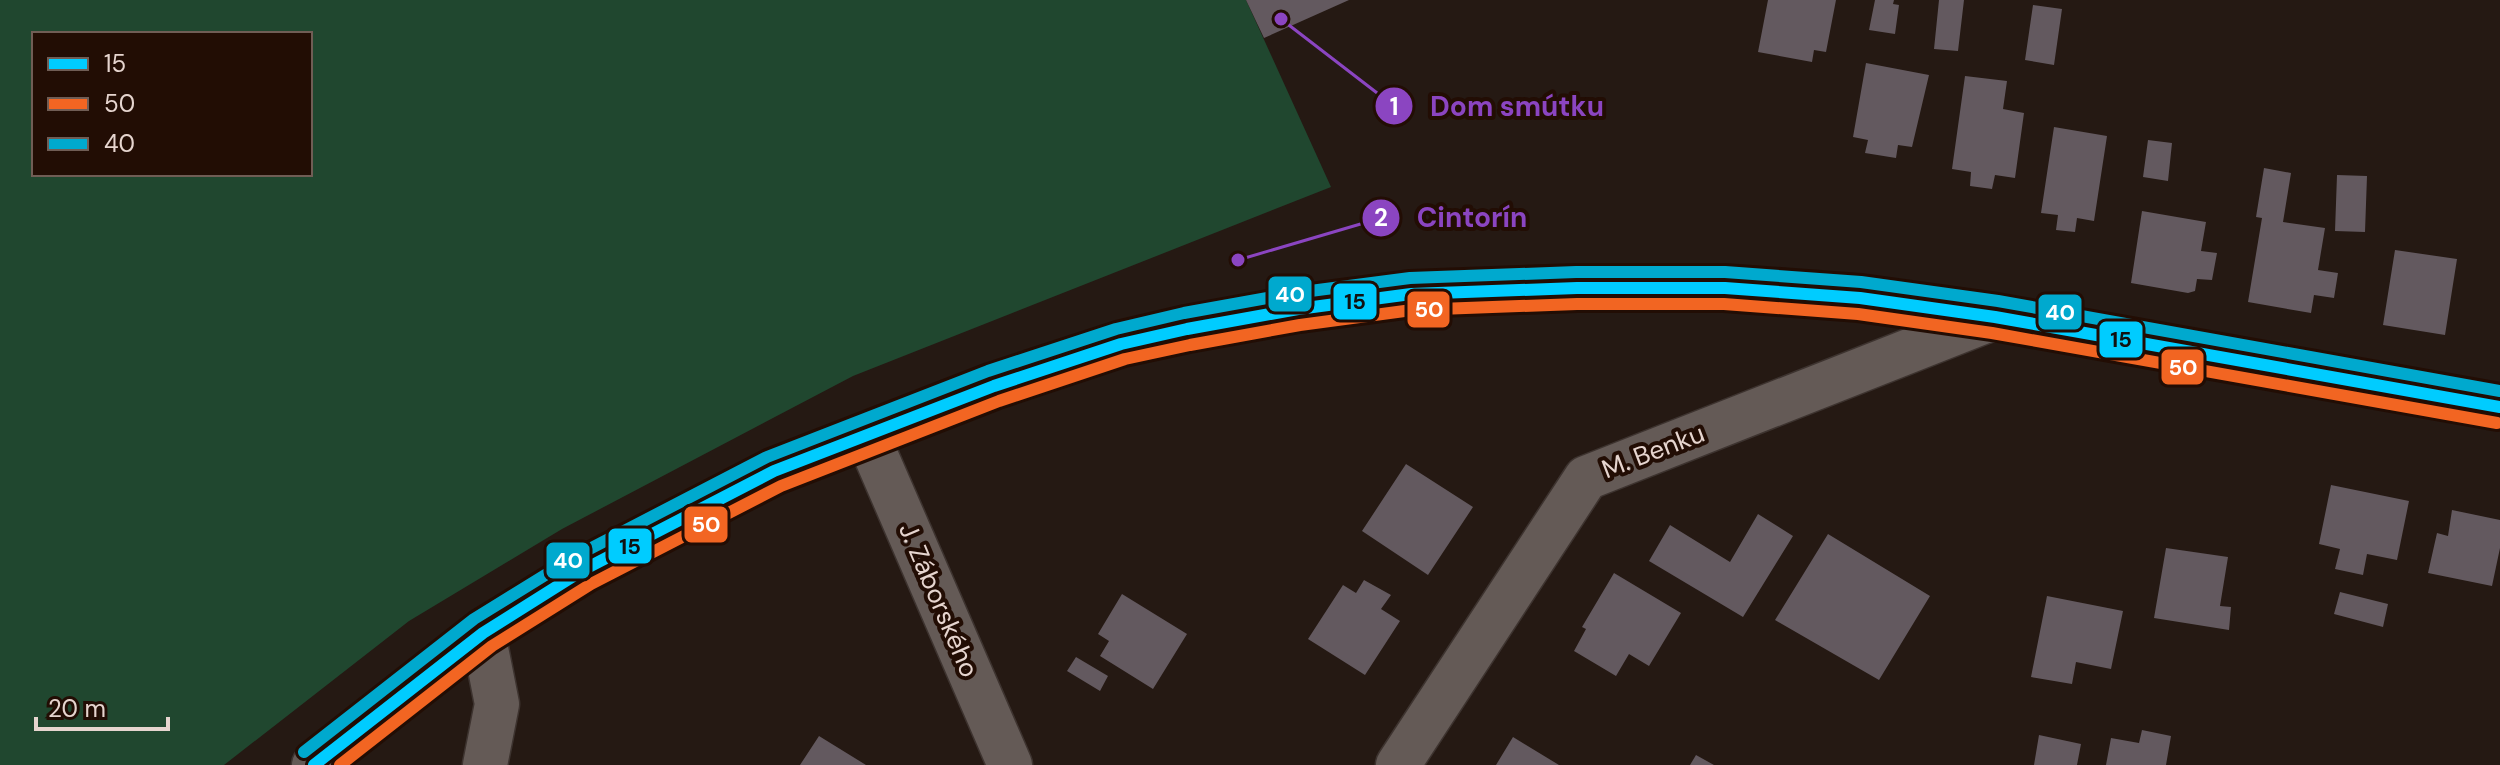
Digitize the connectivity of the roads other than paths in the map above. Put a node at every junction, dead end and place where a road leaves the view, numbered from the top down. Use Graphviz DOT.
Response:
graph roads {
  1 [pos="1995,317"];
  2 [pos="2500,407"];
  3 [pos="867,435"];
  4 [pos="483,633"];
  5 [pos="1005,762"];
  6 [pos="314,765"];
  7 [pos="485,765"];
  8 [pos="1398,765"];
  1 -- 2 [label="street"];
  1 -- 3 [label="street"];
  1 -- 8 [label="street, M. Benku"];
  3 -- 4 [label="street"];
  3 -- 5 [label="street, J. Záborského"];
  4 -- 6 [label="street"];
  4 -- 7 [label="street"];
}
